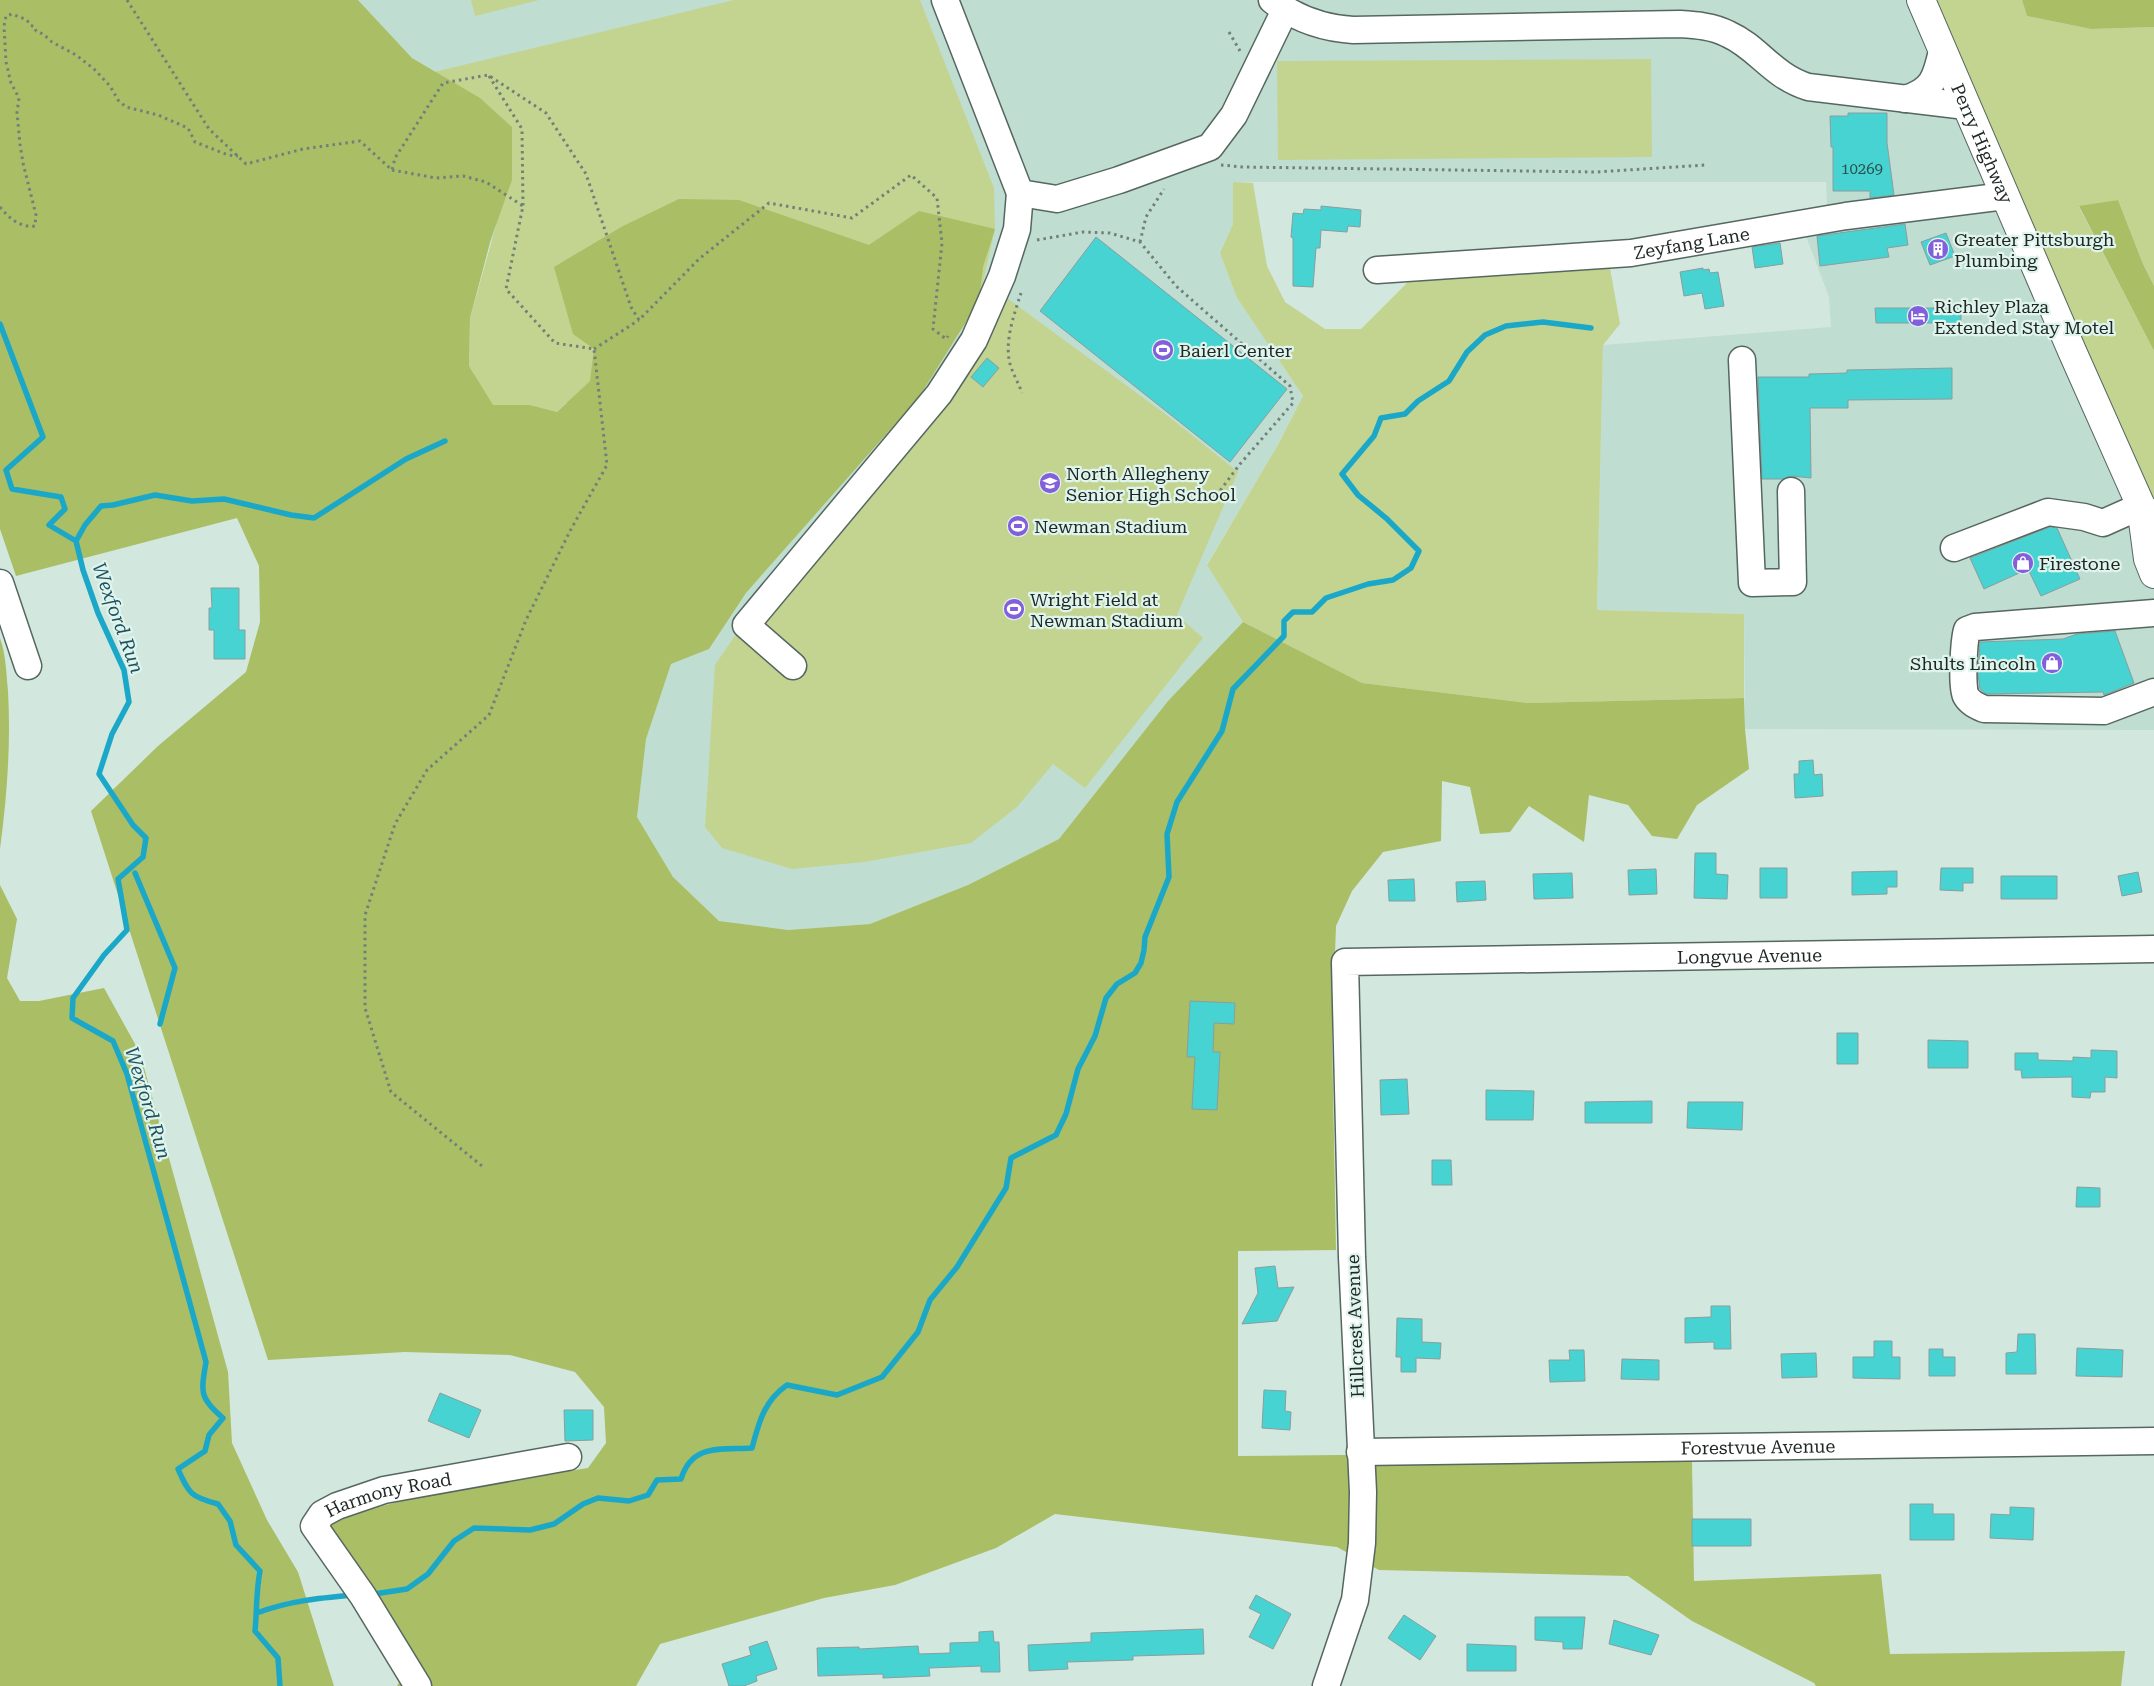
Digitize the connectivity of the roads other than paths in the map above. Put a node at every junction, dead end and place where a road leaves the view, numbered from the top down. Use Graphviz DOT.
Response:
graph roads {
  1 [pos="945,0"];
  2 [pos="1921,0"];
  3 [pos="1278,5"];
  4 [pos="1942,51"];
  5 [pos="1905,99"];
  6 [pos="1966,106"];
  7 [pos="1020,193"];
  8 [pos="2005,196"];
  9 [pos="1377,270"];
  10 [pos="1742,360"];
  11 [pos="1790,491"];
  12 [pos="2148,513"];
  13 [pos="1954,548"];
  14 [pos="2154,574"];
  15 [pos="0,583"];
  16 [pos="2154,613"];
  17 [pos="28,666"];
  18 [pos="793,666"];
  19 [pos="2154,692"];
  20 [pos="2154,949"];
  21 [pos="1345,962"];
  22 [pos="2154,1440"];
  23 [pos="1360,1452"];
  24 [pos="568,1457"];
  25 [pos="418,1686"];
  26 [pos="1326,1686"];
  1 -- 7 [label="street"];
  2 -- 4 [label="highway, Perry Highway"];
  3 -- 5 [label="street"];
  3 -- 7 [label="street"];
  4 -- 5 [label="street"];
  4 -- 6 [label="highway, Perry Highway"];
  5 -- 6 [label="street"];
  6 -- 8 [label="highway, Perry Highway"];
  7 -- 18 [label="street"];
  8 -- 9 [label="street, Zeyfang Lane"];
  8 -- 12 [label="highway, Perry Highway"];
  10 -- 11 [label="street"];
  12 -- 13 [label="street"];
  12 -- 14 [label="highway, Perry Highway"];
  15 -- 17 [label="street"];
  16 -- 19 [label="street"];
  20 -- 21 [label="street, Longvue Avenue"];
  21 -- 23 [label="street, Hillcrest Avenue"];
  22 -- 23 [label="street, Forestvue Avenue"];
  23 -- 26 [label="street, Hillcrest Avenue"];
  24 -- 25 [label="street, Harmony Road"];
}
